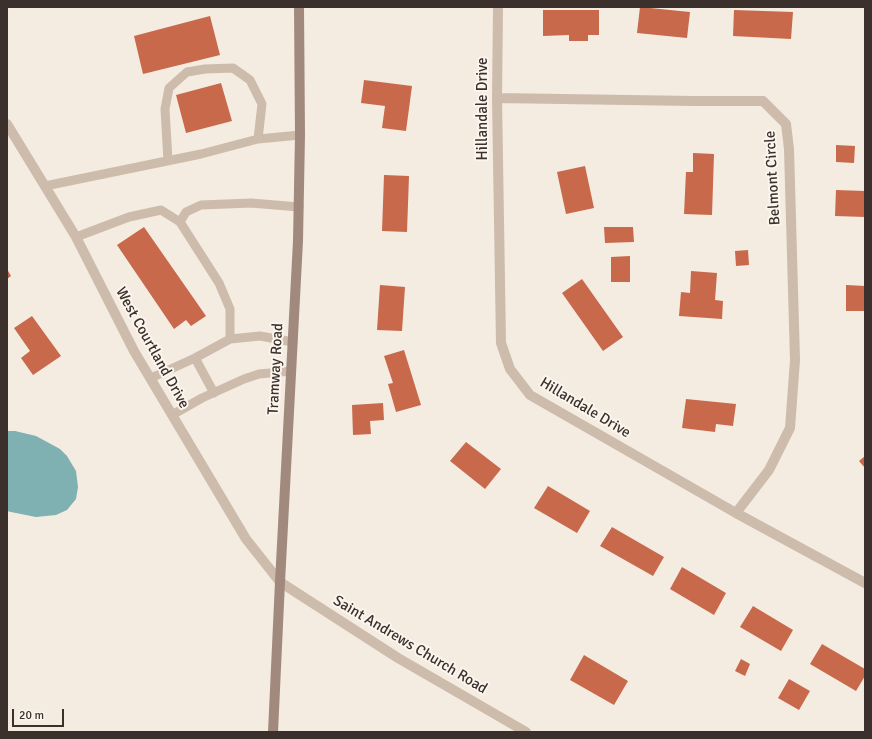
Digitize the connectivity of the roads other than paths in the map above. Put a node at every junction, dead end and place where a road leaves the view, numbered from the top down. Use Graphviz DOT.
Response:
graph roads {
  1 [pos="299,7"];
  2 [pos="498,7"];
  3 [pos="497,98"];
  4 [pos="7,124"];
  5 [pos="300,135"];
  6 [pos="258,139"];
  7 [pos="168,161"];
  8 [pos="45,186"];
  9 [pos="299,207"];
  10 [pos="180,222"];
  11 [pos="76,237"];
  12 [pos="230,339"];
  13 [pos="293,342"];
  14 [pos="195,358"];
  15 [pos="291,371"];
  16 [pos="151,378"];
  17 [pos="214,393"];
  18 [pos="172,415"];
  19 [pos="736,513"];
  20 [pos="280,582"];
  21 [pos="865,583"];
  22 [pos="273,732"];
  23 [pos="526,732"];
  1 -- 5 [label="main road, Tramway Road"];
  2 -- 3 [label="street, Hillandale Drive"];
  3 -- 19 [label="street, Hillandale Drive"];
  3 -- 19 [label="street, Belmont Circle"];
  4 -- 8 [label="street, West Courtland Drive"];
  5 -- 6 [label="lane"];
  5 -- 9 [label="main road, Tramway Road"];
  6 -- 7 [label="lane"];
  6 -- 7 [label="lane"];
  7 -- 8 [label="lane"];
  8 -- 11 [label="street, West Courtland Drive"];
  9 -- 10 [label="lane"];
  9 -- 13 [label="main road, Tramway Road"];
  10 -- 11 [label="lane"];
  10 -- 12 [label="lane"];
  11 -- 16 [label="street, West Courtland Drive"];
  12 -- 13 [label="lane"];
  12 -- 14 [label="lane"];
  13 -- 15 [label="main road, Tramway Road"];
  14 -- 16 [label="lane"];
  14 -- 17 [label="lane"];
  15 -- 17 [label="lane"];
  15 -- 20 [label="main road, Tramway Road"];
  16 -- 18 [label="street, West Courtland Drive"];
  17 -- 18 [label="lane"];
  18 -- 20 [label="street, West Courtland Drive"];
  19 -- 21 [label="street, Hillandale Drive"];
  20 -- 22 [label="main road, Tramway Road"];
  20 -- 23 [label="street, Saint Andrews Church Road"];
}
